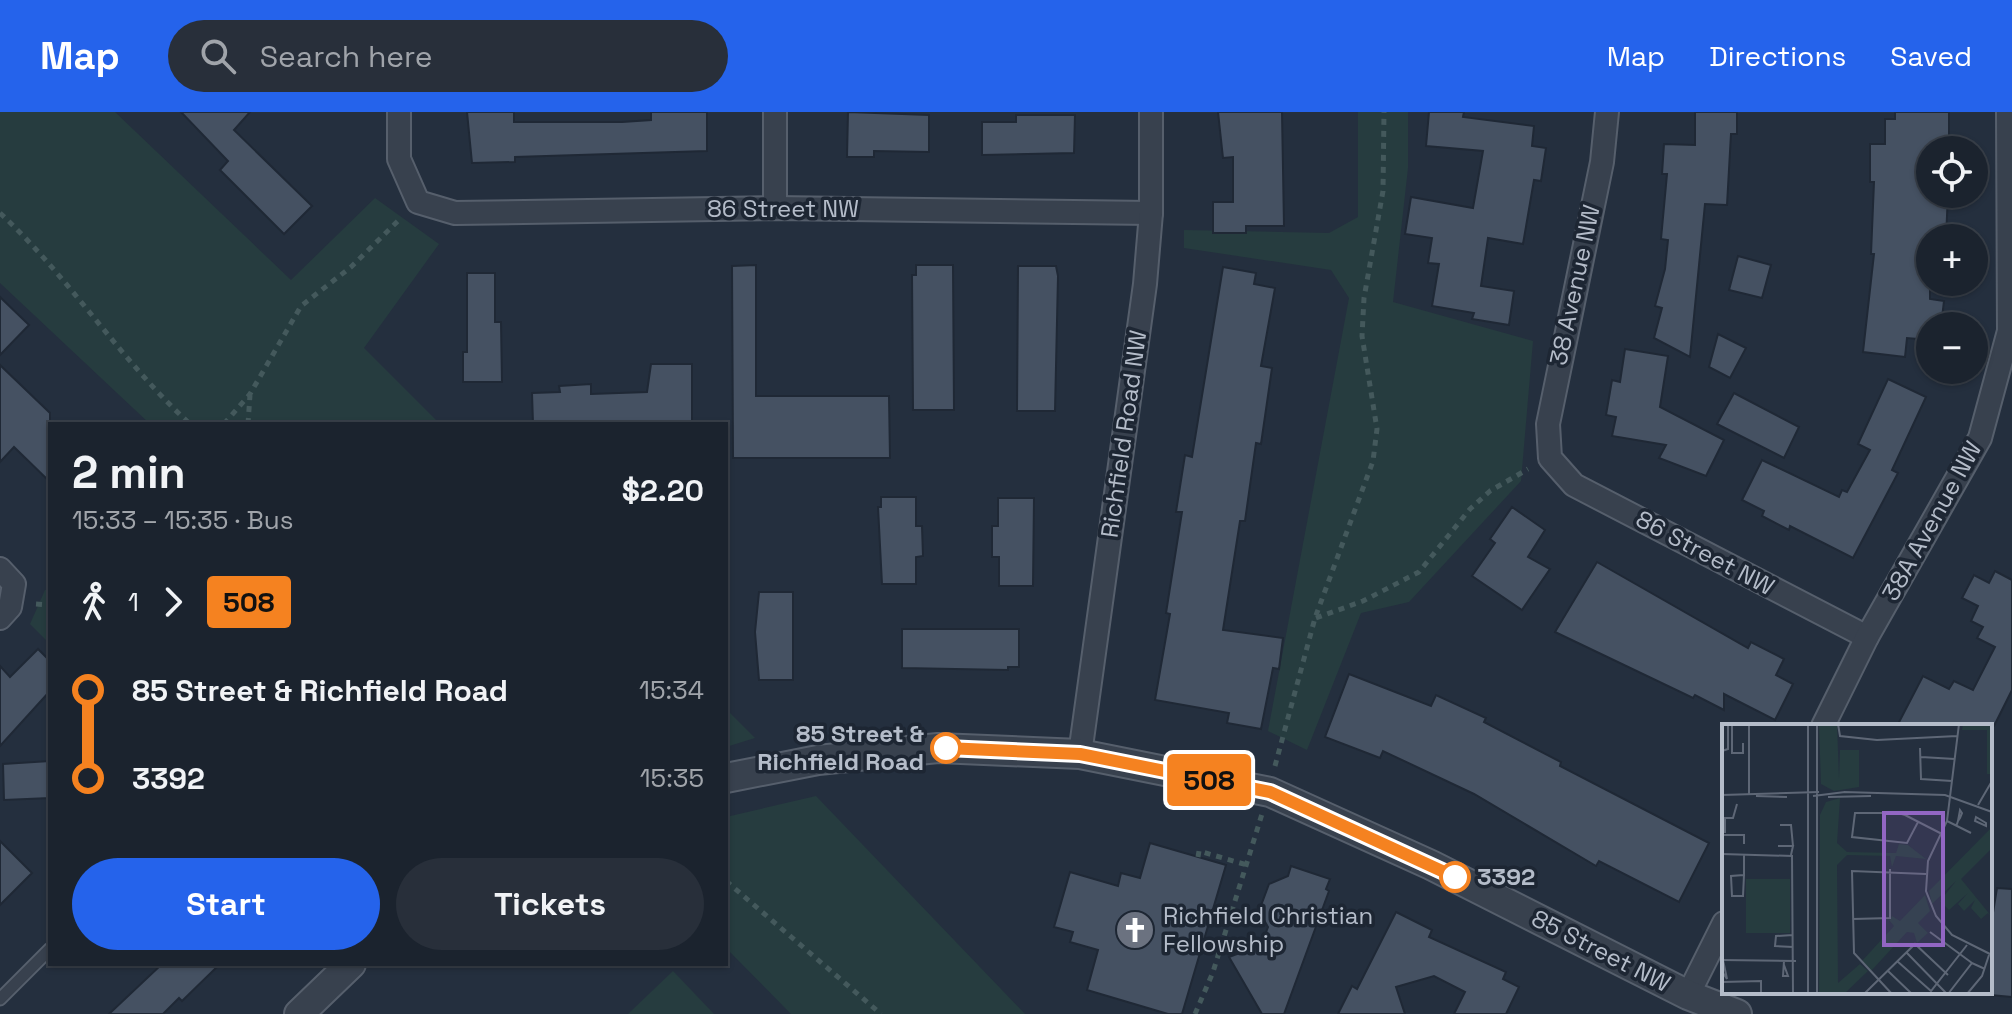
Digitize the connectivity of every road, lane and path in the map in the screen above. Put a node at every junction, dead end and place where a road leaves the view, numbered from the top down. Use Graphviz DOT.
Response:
graph roads {
  1 [pos="399,112"];
  2 [pos="775,112"];
  3 [pos="1151,112"];
  4 [pos="1384,112"];
  5 [pos="1607,112"];
  6 [pos="2008,112"];
  7 [pos="775,208"];
  8 [pos="409,210"];
  9 [pos="0,213"];
  10 [pos="1151,213"];
  11 [pos="2011,331"];
  12 [pos="250,394"];
  13 [pos="188,422"];
  14 [pos="226,422"];
  15 [pos="248,422"];
  16 [pos="1550,458"];
  17 [pos="1528,469"];
  18 [pos="7,577"];
  19 [pos="36,604"];
  20 [pos="48,605"];
  21 [pos="0,618"];
  22 [pos="1315,618"];
  23 [pos="1867,637"];
  24 [pos="1824,724"];
  25 [pos="1080,754"];
  26 [pos="728,777"];
  27 [pos="1270,792"];
  28 [pos="1198,857"];
  29 [pos="1247,865"];
  30 [pos="728,883"];
  31 [pos="1722,927"];
  32 [pos="48,951"];
  33 [pos="349,966"];
  34 [pos="1688,995"];
  35 [pos="0,999"];
  36 [pos="299,1014"];
  37 [pos="881,1014"];
  38 [pos="1195,1014"];
  39 [pos="1737,1014"];
  1 -- 8 [label="street"];
  2 -- 7 [label="street"];
  3 -- 10 [label="street, Richfield Road NW"];
  4 -- 22 [label="path"];
  5 -- 16 [label="street, 38 Avenue NW"];
  6 -- 11 [label="street, 38A Avenue NW"];
  7 -- 8 [label="street, 86 Street NW"];
  7 -- 10 [label="street, 86 Street NW"];
  8 -- 12 [label="path"];
  9 -- 13 [label="path"];
  10 -- 25 [label="street, Richfield Road NW"];
  11 -- 23 [label="street, 38A Avenue NW"];
  12 -- 14 [label="path"];
  12 -- 15 [label="path"];
  16 -- 23 [label="street, 86 Street NW"];
  17 -- 22 [label="path"];
  18 -- 21 [label="street"];
  19 -- 20 [label="path"];
  22 -- 27 [label="path"];
  23 -- 24 [label="street, 38A Avenue NW"];
  25 -- 26 [label="street, 85 Street NW"];
  25 -- 27 [label="street, 85 Street NW"];
  27 -- 29 [label="path"];
  27 -- 34 [label="street, 85 Street NW"];
  28 -- 29 [label="path"];
  29 -- 38 [label="path"];
  30 -- 37 [label="path"];
  31 -- 34 [label="street"];
  32 -- 35 [label="lane"];
  33 -- 36 [label="street"];
  34 -- 39 [label="street, 85 Street NW"];
}
